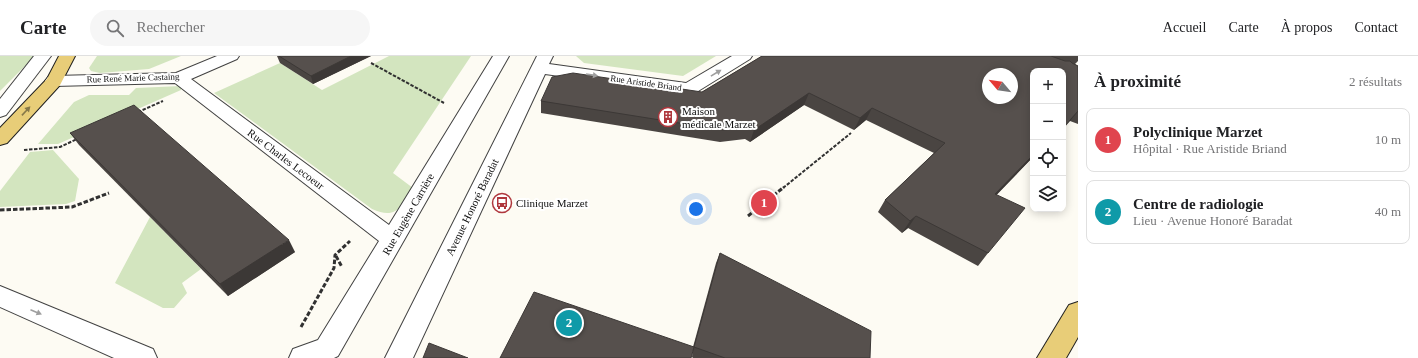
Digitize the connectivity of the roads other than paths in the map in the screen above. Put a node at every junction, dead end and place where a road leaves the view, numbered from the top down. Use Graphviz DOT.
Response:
graph roads {
  1 [pos="44,56"];
  2 [pos="67,56"];
  3 [pos="231,56"];
  4 [pos="501,56"];
  5 [pos="744,56"];
  6 [pos="542,62"];
  7 [pos="54,81"];
  8 [pos="186,83"];
  9 [pos="0,112"];
  10 [pos="0,140"];
  11 [pos="393,240"];
  12 [pos="0,296"];
  13 [pos="1078,313"];
  14 [pos="300,346"];
  15 [pos="143,358"];
  16 [pos="399,358"];
  17 [pos="1051,358"];
  1 -- 9 [label="street"];
  2 -- 7 [label="main road"];
  3 -- 8 [label="street, Rue René Marie Castaing"];
  4 -- 11 [label="street, Rue Eugène Carrière"];
  6 -- 5 [label="street, Rue Aristide Briand, one-way"];
  6 -- 16 [label="street, Avenue Honoré Baradat"];
  7 -- 8 [label="street, Rue René Marie Castaing"];
  10 -- 7 [label="main road, one-way"];
  8 -- 11 [label="street, Rue Charles Lecoeur"];
  11 -- 14 [label="street, Rue Eugène Carrière"];
  12 -- 15 [label="street, one-way"];
  13 -- 17 [label="main road"];
}
